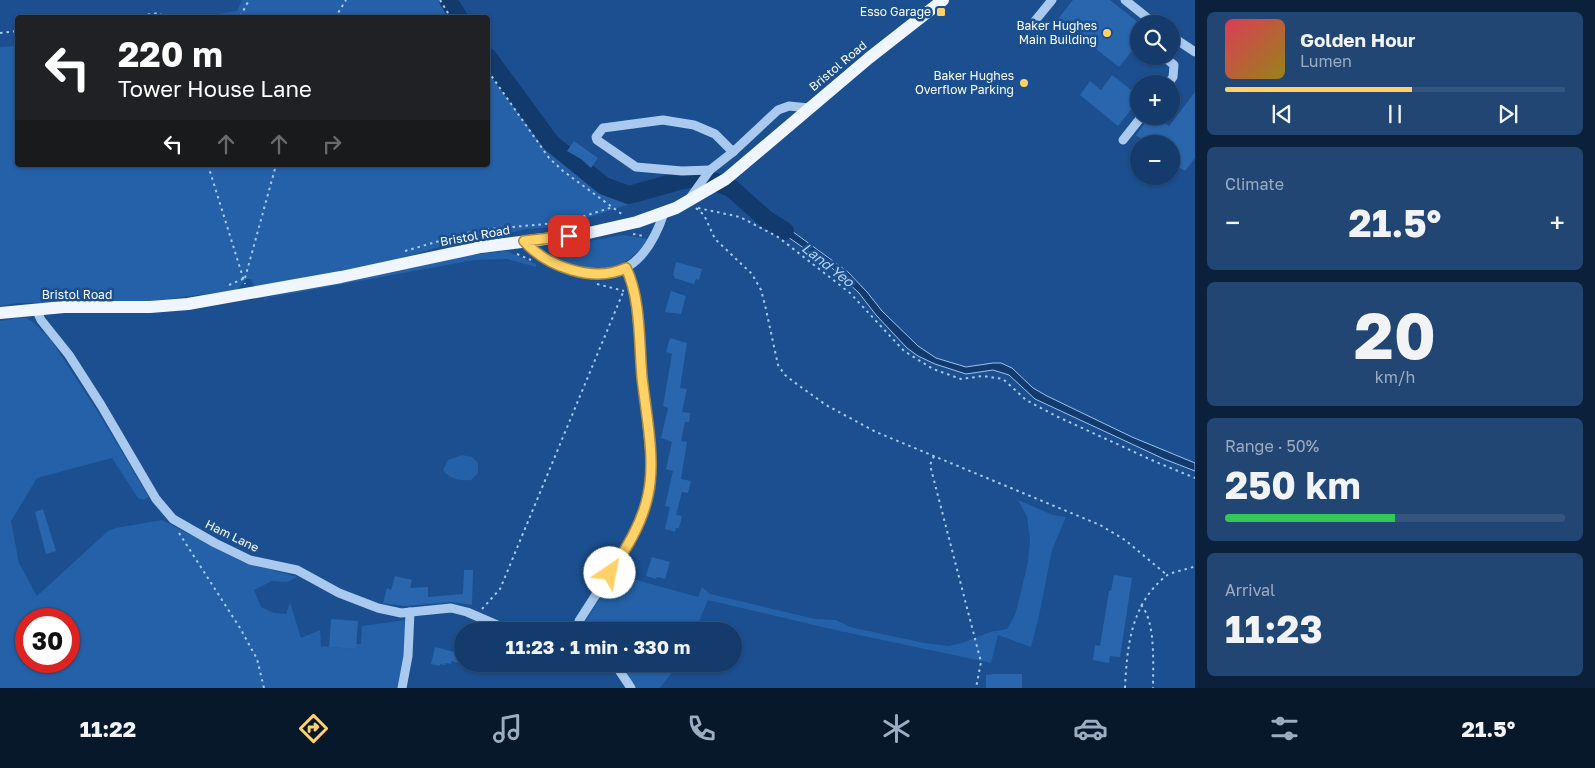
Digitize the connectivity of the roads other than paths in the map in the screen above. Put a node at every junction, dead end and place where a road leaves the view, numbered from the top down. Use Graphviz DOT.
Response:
graph roads {
  1 [pos="943,0"];
  2 [pos="1052,0"];
  3 [pos="1125,0"];
  4 [pos="1144,15"];
  5 [pos="1034,22"];
  6 [pos="1180,42"];
  7 [pos="1195,52"];
  8 [pos="809,108"];
  9 [pos="1135,125"];
  10 [pos="1123,140"];
  11 [pos="733,152"];
  12 [pos="706,176"];
  13 [pos="692,200"];
  14 [pos="664,213"];
  15 [pos="524,241"];
  16 [pos="626,268"];
  17 [pos="36,309"];
  18 [pos="0,313"];
  19 [pos="410,612"];
  20 [pos="490,622"];
  21 [pos="581,622"];
  22 [pos="620,672"];
  23 [pos="402,688"];
  24 [pos="631,688"];
  1 -- 8 [label="main road, Bristol Road"];
  2 -- 5 [label="street"];
  3 -- 4 [label="street"];
  6 -- 7 [label="street"];
  8 -- 11 [label="street"];
  8 -- 13 [label="main road, Bristol Road"];
  9 -- 10 [label="street"];
  11 -- 12 [label="street"];
  11 -- 12 [label="street"];
  12 -- 13 [label="street"];
  13 -- 14 [label="main road, Bristol Road"];
  14 -- 15 [label="main road, Bristol Road"];
  14 -- 16 [label="street"];
  15 -- 16 [label="street"];
  15 -- 17 [label="main road, Bristol Road"];
  16 -- 21 [label="street"];
  17 -- 18 [label="main road, Bristol Road"];
  17 -- 19 [label="street, Ham Lane"];
  19 -- 20 [label="street, Ham Lane"];
  19 -- 23 [label="street"];
  22 -- 24 [label="street"];
}
